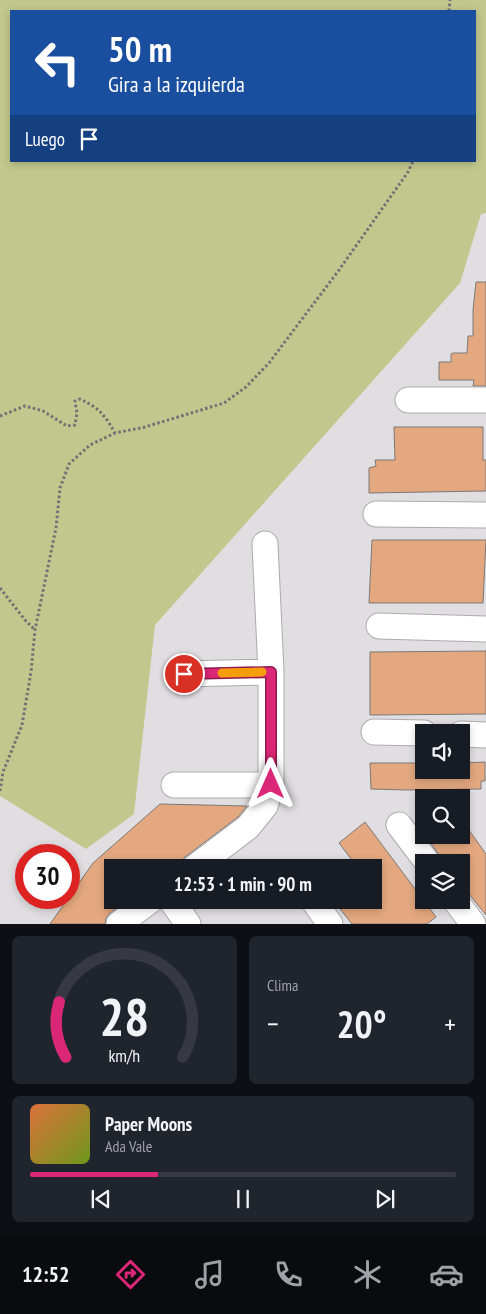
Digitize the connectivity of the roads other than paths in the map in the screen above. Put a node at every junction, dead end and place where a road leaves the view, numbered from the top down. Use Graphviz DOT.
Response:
graph roads {
  1 [pos="408,400"];
  2 [pos="486,400"];
  3 [pos="376,514"];
  4 [pos="486,515"];
  5 [pos="265,544"];
  6 [pos="379,626"];
  7 [pos="486,629"];
  8 [pos="271,672"];
  9 [pos="184,674"];
  10 [pos="374,732"];
  11 [pos="415,733"];
  12 [pos="470,734"];
  13 [pos="486,735"];
  14 [pos="271,784"];
  15 [pos="174,785"];
  16 [pos="399,825"];
  17 [pos="421,854"];
  18 [pos="206,859"];
  19 [pos="139,909"];
  20 [pos="177,909"];
  21 [pos="319,909"];
  22 [pos="462,909"];
  23 [pos="120,924"];
  24 [pos="188,924"];
  25 [pos="330,924"];
  26 [pos="473,924"];
  1 -- 2 [label="street"];
  3 -- 4 [label="street"];
  5 -- 8 [label="street"];
  6 -- 7 [label="street"];
  8 -- 9 [label="street"];
  8 -- 14 [label="street"];
  10 -- 11 [label="street"];
  12 -- 13 [label="street"];
  14 -- 15 [label="street"];
  14 -- 18 [label="street"];
  16 -- 17 [label="street"];
  19 -- 23 [label="street"];
  20 -- 24 [label="street"];
  21 -- 25 [label="street"];
  22 -- 26 [label="street"];
}
